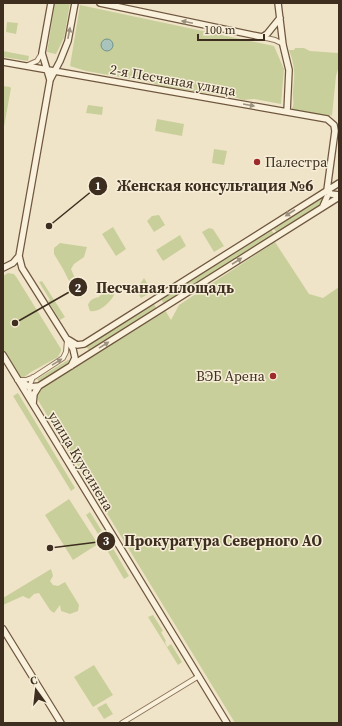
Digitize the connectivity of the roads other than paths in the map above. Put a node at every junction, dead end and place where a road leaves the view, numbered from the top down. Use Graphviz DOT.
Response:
graph roads {
  1 [pos="51,3"];
  2 [pos="100,3"];
  3 [pos="278,3"];
  4 [pos="75,4"];
  5 [pos="280,18"];
  6 [pos="262,37"];
  7 [pos="282,44"];
  8 [pos="42,54"];
  9 [pos="3,62"];
  10 [pos="26,66"];
  11 [pos="47,70"];
  12 [pos="54,71"];
  13 [pos="50,80"];
  14 [pos="287,112"];
  15 [pos="329,173"];
  16 [pos="339,182"];
  17 [pos="327,190"];
  18 [pos="339,196"];
  19 [pos="327,197"];
  20 [pos="321,208"];
  21 [pos="19,256"];
  22 [pos="6,267"];
  23 [pos="25,273"];
  24 [pos="67,339"];
  25 [pos="3,355"];
  26 [pos="71,366"];
  27 [pos="34,377"];
  28 [pos="17,380"];
  29 [pos="40,386"];
  30 [pos="29,387"];
  31 [pos="33,404"];
  32 [pos="3,629"];
  33 [pos="199,676"];
  34 [pos="61,723"];
  35 [pos="122,723"];
  36 [pos="227,723"];
  1 -- 8 [label="street"];
  6 -- 2 [label="street, one-way"];
  3 -- 5 [label="street"];
  12 -- 4 [label="street, one-way"];
  5 -- 6 [label="street"];
  5 -- 7 [label="street"];
  6 -- 7 [label="street"];
  7 -- 14 [label="street"];
  8 -- 10 [label="street"];
  8 -- 11 [label="street"];
  9 -- 10 [label="street, 2-я Песчаная улица"];
  10 -- 11 [label="street, 2-я Песчаная улица"];
  11 -- 12 [label="street, 2-я Песчаная улица"];
  11 -- 13 [label="street"];
  12 -- 13 [label="street"];
  12 -- 14 [label="street, 2-я Песчаная улица, one-way"];
  13 -- 21 [label="street"];
  14 -- 15 [label="street, 2-я Песчаная улица"];
  15 -- 16 [label="street"];
  15 -- 17 [label="street"];
  16 -- 17 [label="street"];
  17 -- 18 [label="street"];
  17 -- 19 [label="street"];
  17 -- 24 [label="street, one-way"];
  18 -- 20 [label="street"];
  19 -- 20 [label="street"];
  26 -- 20 [label="street, one-way"];
  21 -- 22 [label="street"];
  21 -- 23 [label="street"];
  22 -- 23 [label="street"];
  23 -- 24 [label="street"];
  24 -- 26 [label="street"];
  27 -- 24 [label="street, one-way"];
  25 -- 28 [label="street, улица Куусинена"];
  26 -- 29 [label="street"];
  27 -- 28 [label="street"];
  27 -- 30 [label="street"];
  28 -- 30 [label="street"];
  28 -- 31 [label="street, улица Куусинена"];
  29 -- 30 [label="street"];
  29 -- 31 [label="street"];
  30 -- 31 [label="street"];
  31 -- 33 [label="street, улица Куусинена"];
  32 -- 34 [label="street"];
  33 -- 35 [label="street"];
  33 -- 36 [label="street, улица Куусинена"];
}
